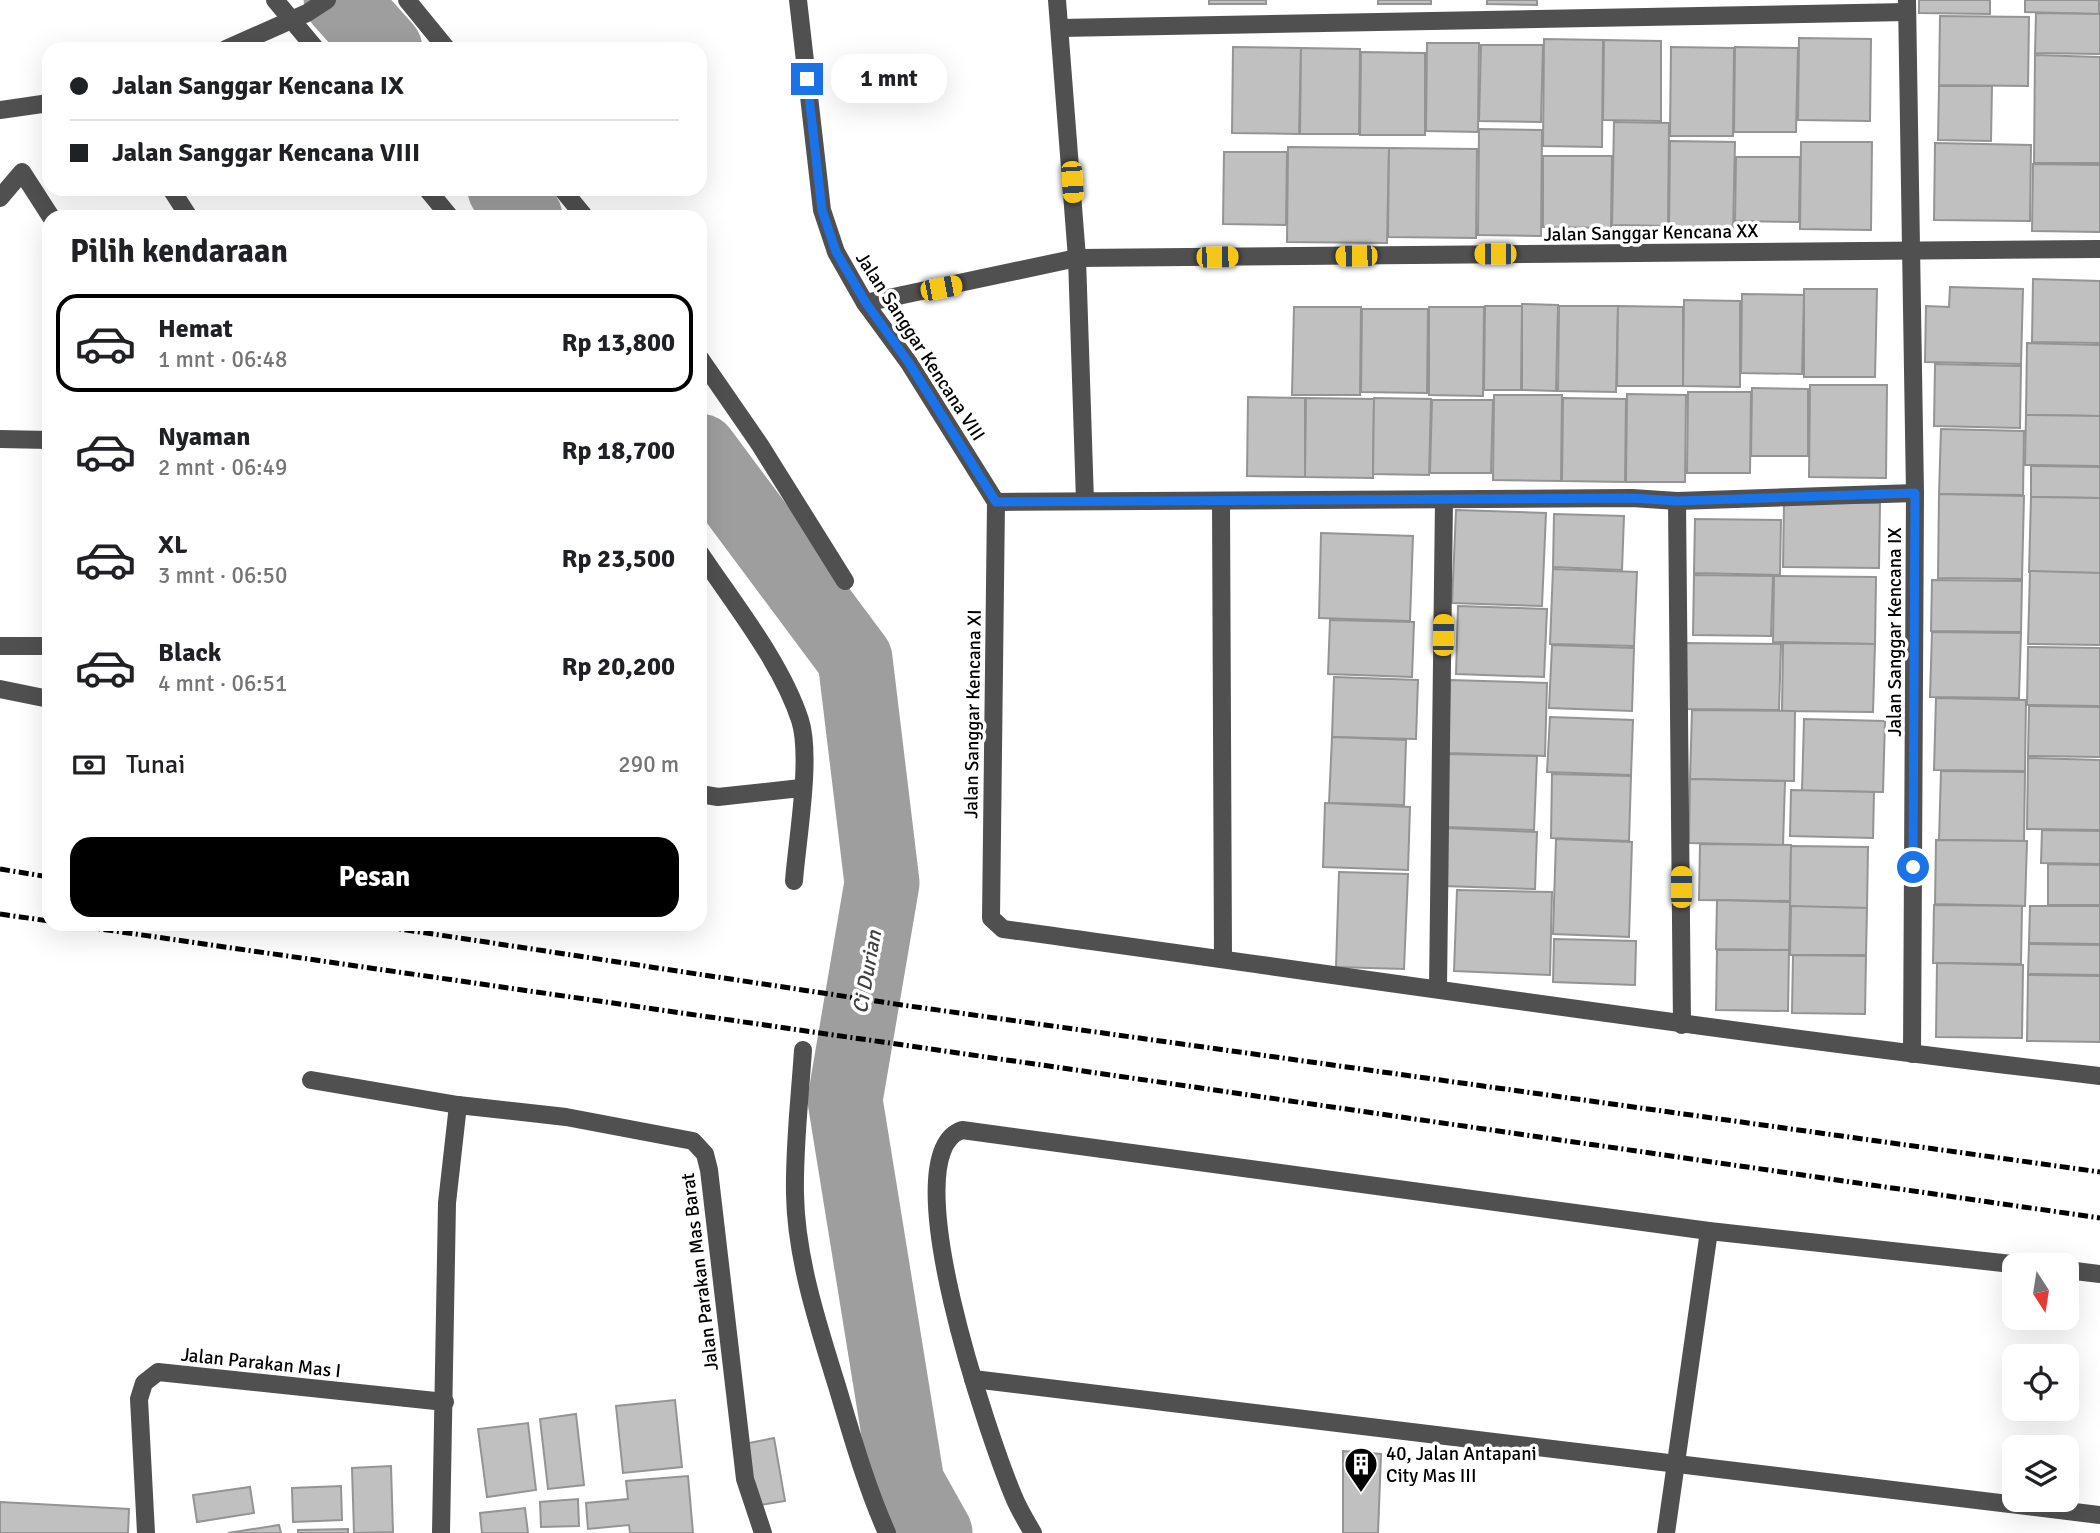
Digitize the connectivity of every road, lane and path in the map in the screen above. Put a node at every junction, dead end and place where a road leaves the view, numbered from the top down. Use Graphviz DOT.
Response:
graph roads {
  1 [pos="275,0"];
  2 [pos="327,0"];
  3 [pos="407,0"];
  4 [pos="798,0"];
  5 [pos="1057,0"];
  6 [pos="1907,6"];
  7 [pos="300,16"];
  8 [pos="1060,28"];
  9 [pos="242,42"];
  10 [pos="313,42"];
  11 [pos="441,42"];
  12 [pos="42,104"];
  13 [pos="0,110"];
  14 [pos="433,196"];
  15 [pos="568,196"];
  16 [pos="0,198"];
  17 [pos="46,210"];
  18 [pos="444,210"];
  19 [pos="579,210"];
  20 [pos="2100,249"];
  21 [pos="1912,250"];
  22 [pos="1077,258"];
  23 [pos="866,303"];
  24 [pos="707,368"];
  25 [pos="0,439"];
  26 [pos="42,440"];
  27 [pos="1915,493"];
  28 [pos="1444,500"];
  29 [pos="1086,501"];
  30 [pos="1677,501"];
  31 [pos="996,502"];
  32 [pos="1221,503"];
  33 [pos="707,564"];
  34 [pos="845,581"];
  35 [pos="0,646"];
  36 [pos="42,646"];
  37 [pos="0,689"];
  38 [pos="42,698"];
  39 [pos="801,788"];
  40 [pos="707,795"];
  41 [pos="794,881"];
  42 [pos="1223,959"];
  43 [pos="1438,988"];
  44 [pos="1682,1025"];
  45 [pos="803,1049"];
  46 [pos="1912,1054"];
  47 [pos="2100,1076"];
  48 [pos="312,1080"];
  49 [pos="458,1105"];
  50 [pos="1709,1231"];
  51 [pos="2002,1263"];
  52 [pos="2079,1271"];
  53 [pos="2100,1274"];
  54 [pos="973,1379"];
  55 [pos="444,1402"];
  56 [pos="1674,1463"];
  57 [pos="2100,1515"];
  58 [pos="146,1533"];
  59 [pos="441,1533"];
  60 [pos="763,1533"];
  61 [pos="887,1533"];
  62 [pos="1032,1533"];
  63 [pos="1666,1533"];
  1 -- 7 [label="street"];
  2 -- 7 [label="street"];
  3 -- 11 [label="street"];
  4 -- 23 [label="street, Jalan Sanggar Kencana VIII"];
  5 -- 8 [label="street"];
  6 -- 8 [label="street"];
  6 -- 21 [label="street, Jalan Sanggar Kencana IX"];
  7 -- 9 [label="street"];
  7 -- 10 [label="street"];
  8 -- 22 [label="street"];
  12 -- 13 [label="street"];
  14 -- 18 [label="street"];
  15 -- 19 [label="street"];
  16 -- 17 [label="street"];
  20 -- 21 [label="street, Jalan Sanggar Kencana XX"];
  21 -- 22 [label="street, Jalan Sanggar Kencana XX"];
  21 -- 27 [label="street, Jalan Sanggar Kencana IX"];
  22 -- 23 [label="street, Jalan Sanggar Kencana XX"];
  22 -- 29 [label="street"];
  23 -- 31 [label="street, Jalan Sanggar Kencana VIII"];
  24 -- 34 [label="street"];
  25 -- 26 [label="street"];
  27 -- 30 [label="street"];
  27 -- 46 [label="street, Jalan Sanggar Kencana IX"];
  28 -- 30 [label="street"];
  28 -- 32 [label="street"];
  28 -- 43 [label="street"];
  29 -- 31 [label="street"];
  29 -- 32 [label="street"];
  30 -- 44 [label="street"];
  31 -- 42 [label="street, Jalan Sanggar Kencana XI"];
  32 -- 42 [label="street"];
  33 -- 39 [label="street"];
  35 -- 36 [label="street"];
  37 -- 38 [label="street"];
  39 -- 40 [label="street"];
  39 -- 41 [label="street"];
  42 -- 43 [label="street"];
  43 -- 44 [label="street"];
  44 -- 46 [label="street"];
  45 -- 61 [label="street"];
  46 -- 47 [label="street"];
  48 -- 49 [label="street, Jalan Parakan Mas Barat"];
  49 -- 55 [label="street"];
  49 -- 60 [label="street, Jalan Parakan Mas Barat"];
  50 -- 51 [label="street"];
  50 -- 54 [label="street"];
  50 -- 56 [label="street"];
  52 -- 53 [label="street"];
  54 -- 56 [label="street"];
  54 -- 62 [label="street"];
  55 -- 58 [label="street, Jalan Parakan Mas I"];
  55 -- 59 [label="street"];
  56 -- 57 [label="street"];
  56 -- 63 [label="street"];
}
